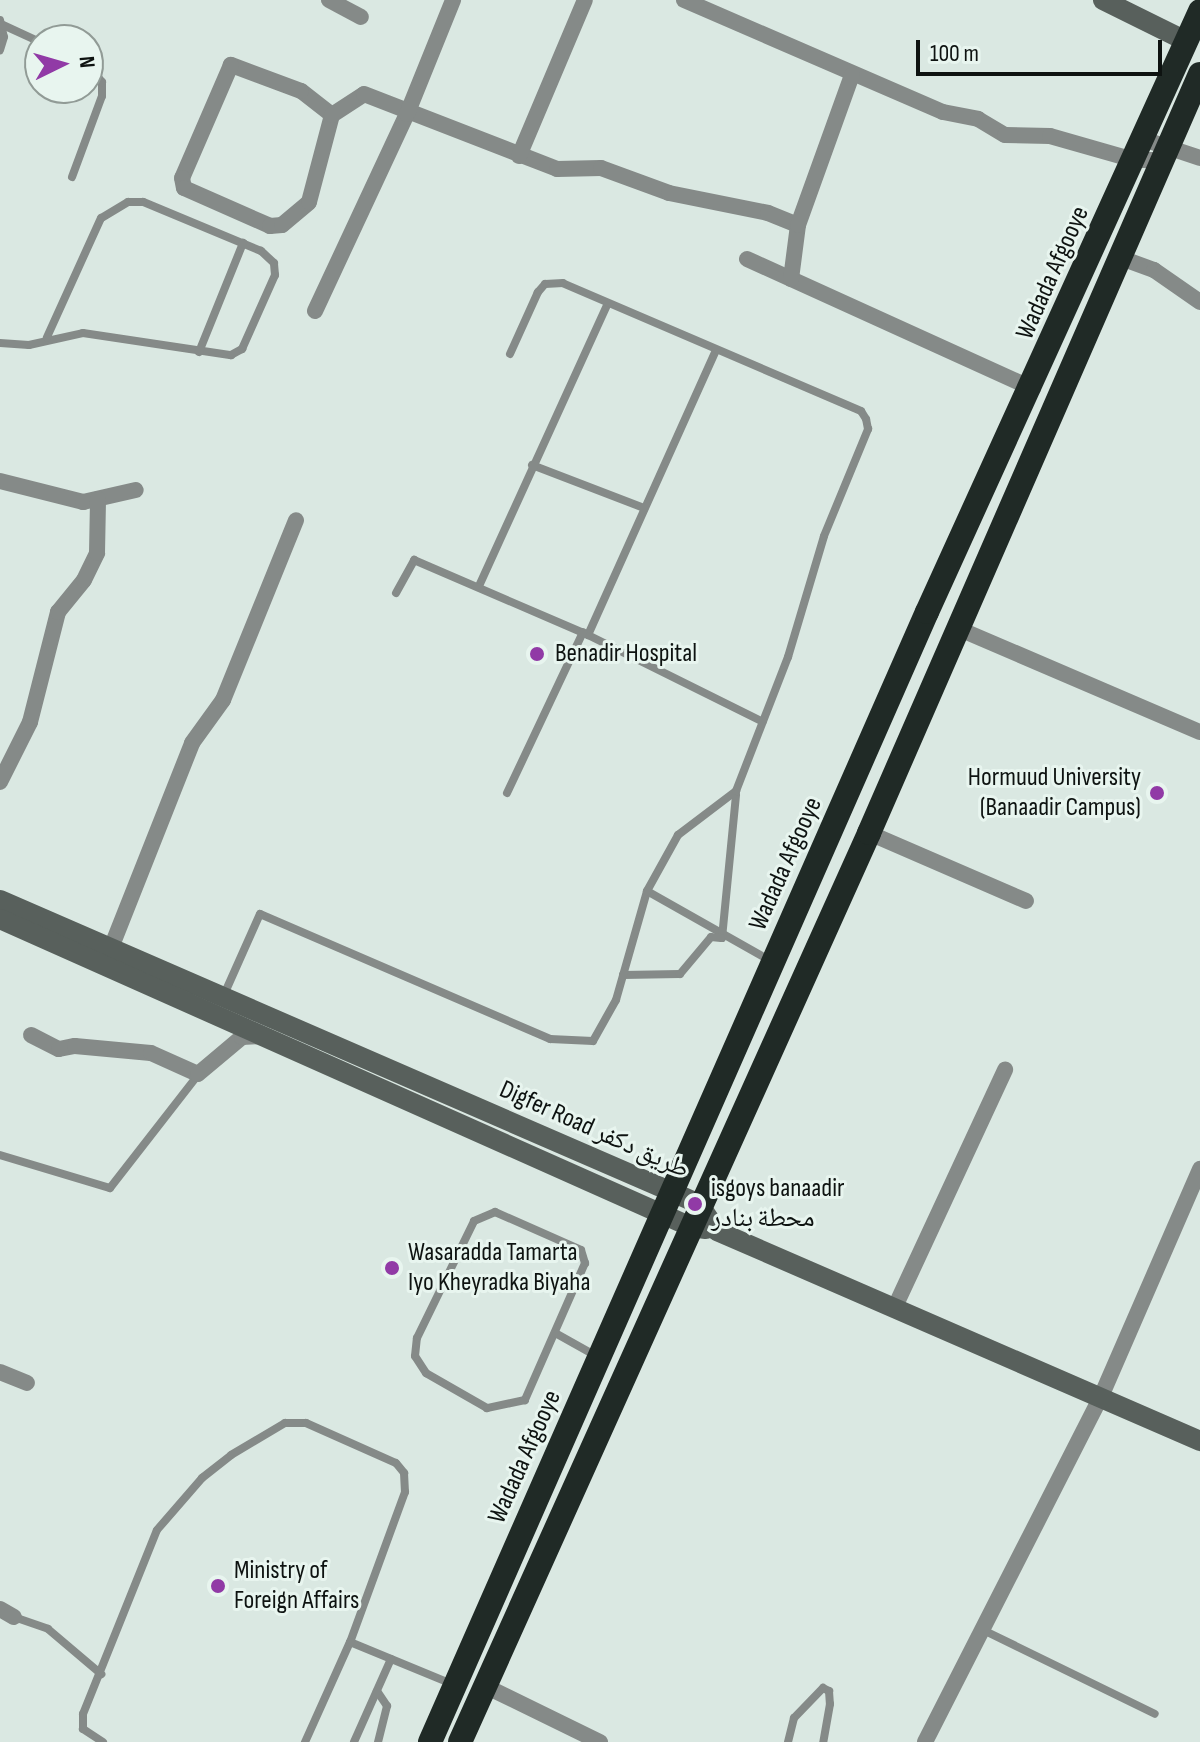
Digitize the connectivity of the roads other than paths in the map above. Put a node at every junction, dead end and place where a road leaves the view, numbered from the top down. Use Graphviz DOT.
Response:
graph roads {
  1 [pos="329,0"];
  2 [pos="453,0"];
  3 [pos="585,0"];
  4 [pos="684,0"];
  5 [pos="1103,0"];
  6 [pos="1200,11"];
  7 [pos="361,17"];
  8 [pos="2,23"];
  9 [pos="24,34"];
  10 [pos="1186,41"];
  11 [pos="0,50"];
  12 [pos="1200,74"];
  13 [pos="852,75"];
  14 [pos="99,104"];
  15 [pos="407,114"];
  16 [pos="332,115"];
  17 [pos="1138,149"];
  18 [pos="1167,152"];
  19 [pos="519,156"];
  20 [pos="1200,158"];
  21 [pos="72,177"];
  22 [pos="798,225"];
  23 [pos="243,243"];
  24 [pos="1121,258"];
  25 [pos="747,259"];
  26 [pos="791,279"];
  27 [pos="1200,302"];
  28 [pos="607,305"];
  29 [pos="315,311"];
  30 [pos="47,337"];
  31 [pos="0,343"];
  32 [pos="199,352"];
  33 [pos="715,352"];
  34 [pos="510,354"];
  35 [pos="1033,389"];
  36 [pos="532,465"];
  37 [pos="0,481"];
  38 [pos="136,490"];
  39 [pos="98,499"];
  40 [pos="644,508"];
  41 [pos="296,520"];
  42 [pos="479,586"];
  43 [pos="396,593"];
  44 [pos="957,628"];
  45 [pos="585,633"];
  46 [pos="763,722"];
  47 [pos="1200,732"];
  48 [pos="0,782"];
  49 [pos="736,791"];
  50 [pos="507,793"];
  51 [pos="869,833"];
  52 [pos="647,891"];
  53 [pos="0,900"];
  54 [pos="1026,901"];
  55 [pos="0,919"];
  56 [pos="722,938"];
  57 [pos="111,948"];
  58 [pos="773,963"];
  59 [pos="623,975"];
  60 [pos="220,1005"];
  61 [pos="31,1035"];
  62 [pos="269,1036"];
  63 [pos="1005,1070"];
  64 [pos="198,1074"];
  65 [pos="0,1155"];
  66 [pos="1200,1169"];
  67 [pos="668,1203"];
  68 [pos="695,1216"];
  69 [pos="894,1309"];
  70 [pos="557,1334"];
  71 [pos="599,1358"];
  72 [pos="0,1372"];
  73 [pos="27,1383"];
  74 [pos="1100,1399"];
  75 [pos="1200,1441"];
  76 [pos="7,1613"];
  77 [pos="983,1630"];
  78 [pos="350,1642"];
  79 [pos="391,1659"];
  80 [pos="101,1674"];
  81 [pos="454,1685"];
  82 [pos="485,1686"];
  83 [pos="377,1691"];
  84 [pos="1155,1714"];
  85 [pos="103,1742"];
  86 [pos="305,1742"];
  87 [pos="354,1742"];
  88 [pos="378,1742"];
  89 [pos="430,1742"];
  90 [pos="460,1742"];
  91 [pos="600,1742"];
  92 [pos="788,1742"];
  93 [pos="823,1742"];
  94 [pos="925,1742"];
  1 -- 7 [label="street"];
  2 -- 15 [label="street"];
  3 -- 19 [label="street"];
  4 -- 13 [label="street"];
  5 -- 10 [label="street"];
  6 -- 10 [label="highway, Wadada Afgooye"];
  8 -- 9 [label="lane"];
  8 -- 11 [label="lane"];
  10 -- 17 [label="highway, Wadada Afgooye"];
  12 -- 18 [label="highway"];
  13 -- 17 [label="street"];
  13 -- 22 [label="street"];
  14 -- 21 [label="lane"];
  15 -- 16 [label="street"];
  15 -- 19 [label="street"];
  15 -- 29 [label="street"];
  16 -- 16 [label="street"];
  17 -- 18 [label="street"];
  17 -- 18 [label="street"];
  17 -- 35 [label="highway, Wadada Afgooye"];
  18 -- 20 [label="street"];
  18 -- 24 [label="highway"];
  19 -- 22 [label="street"];
  22 -- 26 [label="street"];
  23 -- 30 [label="lane"];
  23 -- 32 [label="lane"];
  23 -- 32 [label="lane"];
  24 -- 27 [label="street"];
  24 -- 44 [label="highway"];
  25 -- 26 [label="street"];
  26 -- 35 [label="street"];
  28 -- 33 [label="lane"];
  28 -- 34 [label="lane"];
  28 -- 36 [label="lane"];
  30 -- 31 [label="lane"];
  30 -- 32 [label="lane"];
  33 -- 40 [label="lane"];
  33 -- 46 [label="lane"];
  35 -- 58 [label="highway, Wadada Afgooye"];
  36 -- 40 [label="lane"];
  36 -- 42 [label="lane"];
  37 -- 39 [label="street"];
  38 -- 39 [label="street"];
  39 -- 48 [label="street"];
  40 -- 45 [label="lane"];
  41 -- 57 [label="street"];
  42 -- 43 [label="lane"];
  42 -- 45 [label="lane"];
  44 -- 47 [label="street"];
  44 -- 51 [label="highway"];
  45 -- 46 [label="lane"];
  45 -- 50 [label="lane"];
  46 -- 49 [label="lane"];
  49 -- 52 [label="lane"];
  49 -- 56 [label="lane"];
  51 -- 54 [label="street"];
  51 -- 68 [label="highway"];
  52 -- 56 [label="lane"];
  52 -- 59 [label="lane"];
  53 -- 57 [label="street, Digfer Road طريق دكفر"];
  55 -- 60 [label="street, Digfer Road طريق دكفر"];
  56 -- 58 [label="lane"];
  56 -- 59 [label="lane"];
  57 -- 60 [label="street, Digfer Road طريق دكفر"];
  58 -- 67 [label="highway, Wadada Afgooye"];
  59 -- 60 [label="lane"];
  60 -- 62 [label="street, Digfer Road طريق دكفر"];
  60 -- 67 [label="street, Digfer Road طريق دكفر"];
  61 -- 64 [label="street"];
  62 -- 64 [label="street"];
  62 -- 67 [label="street, Digfer Road طريق دكفر"];
  63 -- 69 [label="street"];
  64 -- 65 [label="lane"];
  66 -- 74 [label="street"];
  67 -- 68 [label="street, Digfer Road طريق دكفر"];
  67 -- 71 [label="highway, Wadada Afgooye"];
  68 -- 69 [label="street, Digfer Road طريق دكفر"];
  68 -- 82 [label="highway"];
  69 -- 74 [label="street"];
  70 -- 70 [label="lane"];
  70 -- 71 [label="lane"];
  71 -- 81 [label="highway, Wadada Afgooye"];
  72 -- 73 [label="street"];
  74 -- 75 [label="street"];
  74 -- 77 [label="street"];
  76 -- 80 [label="lane"];
  77 -- 84 [label="lane"];
  77 -- 94 [label="street"];
  78 -- 79 [label="lane"];
  78 -- 80 [label="lane"];
  78 -- 86 [label="lane"];
  79 -- 81 [label="lane"];
  79 -- 83 [label="lane"];
  80 -- 85 [label="lane"];
  81 -- 89 [label="highway, Wadada Afgooye"];
  82 -- 90 [label="highway"];
  82 -- 91 [label="street"];
  83 -- 87 [label="lane"];
  83 -- 88 [label="lane"];
  92 -- 93 [label="lane"];
}
